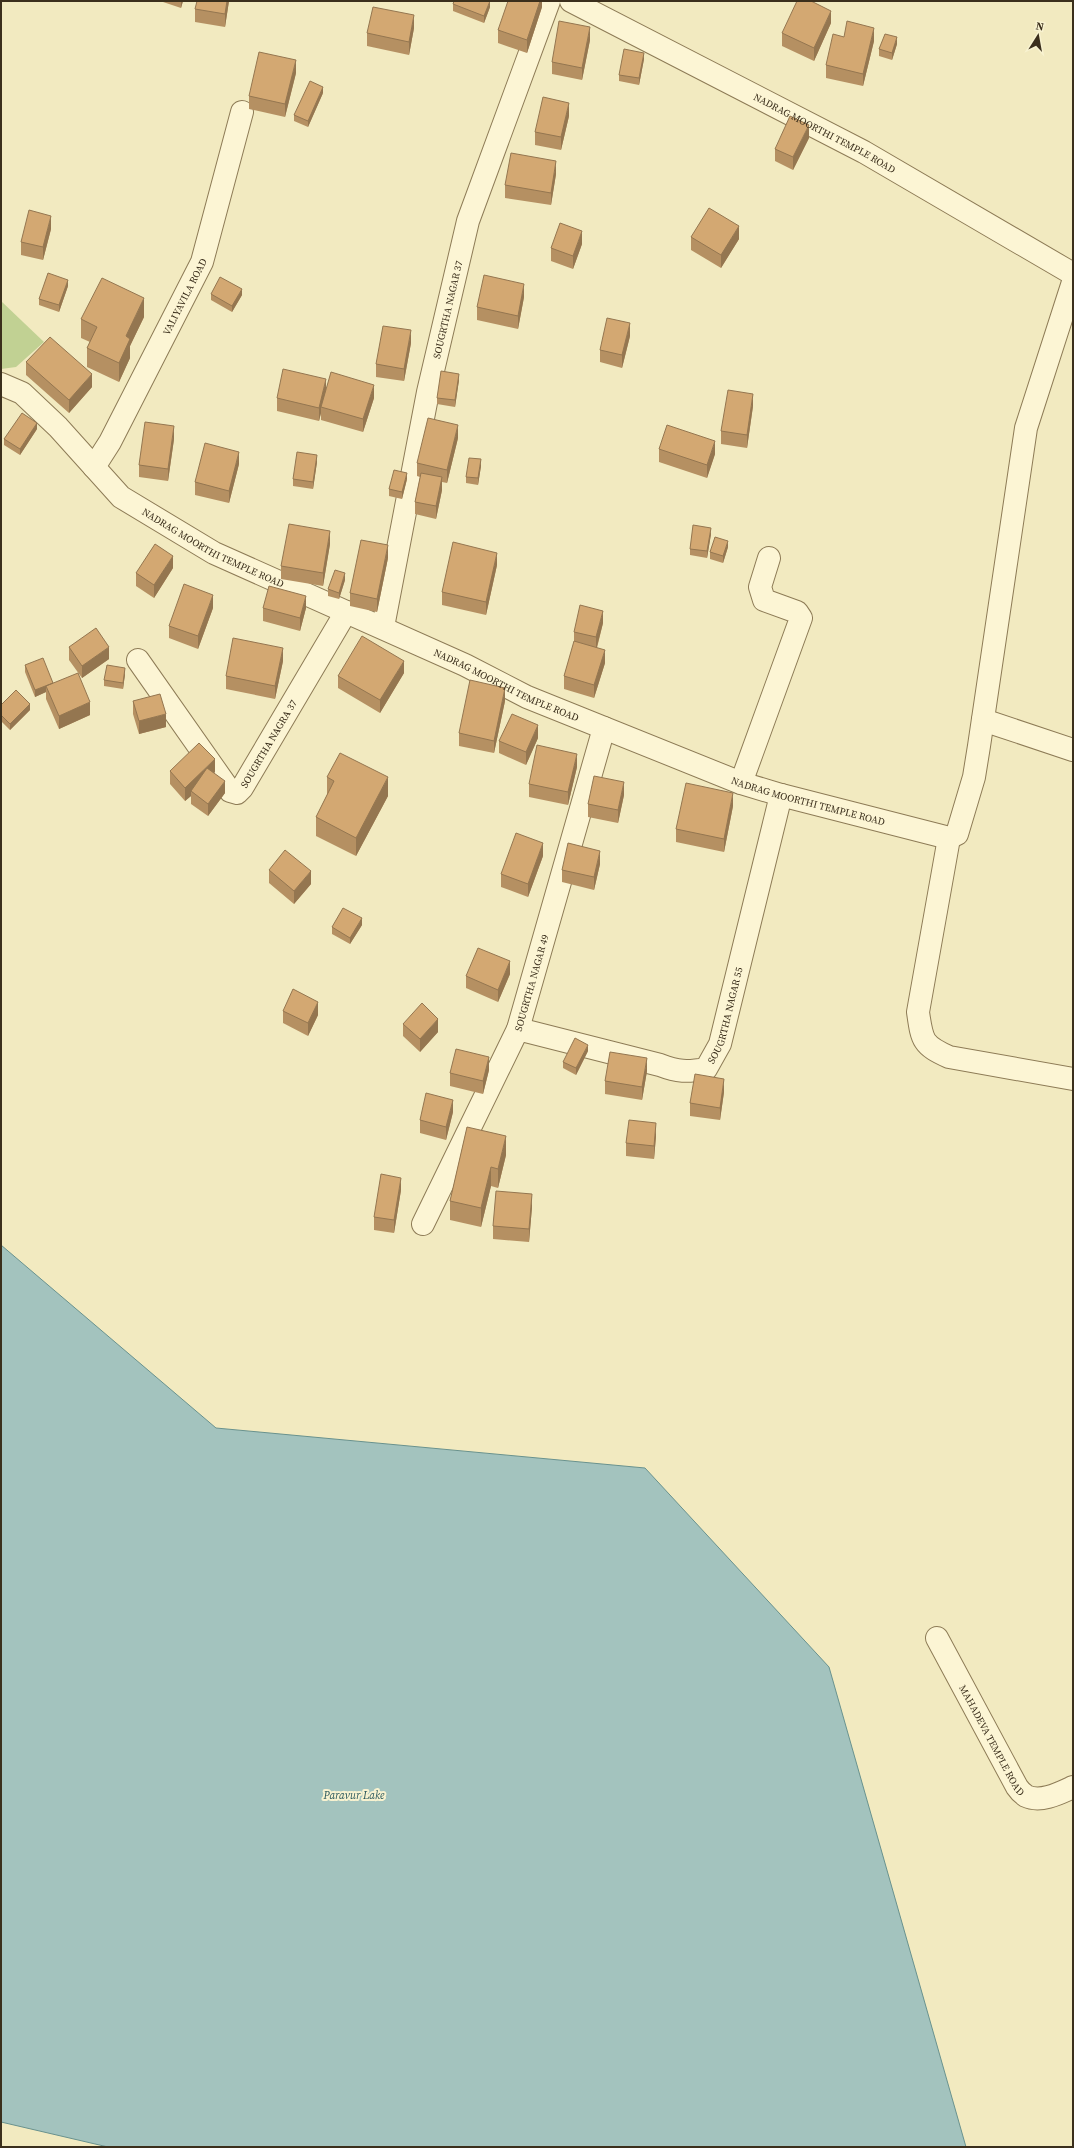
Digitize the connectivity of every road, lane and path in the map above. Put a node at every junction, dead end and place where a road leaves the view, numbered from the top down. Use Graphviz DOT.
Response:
graph roads {
  1 [pos="549,1"];
  2 [pos="571,1"];
  3 [pos="242,112"];
  4 [pos="1073,274"];
  5 [pos="1073,282"];
  6 [pos="1,384"];
  7 [pos="94,468"];
  8 [pos="769,558"];
  9 [pos="346,612"];
  10 [pos="383,627"];
  11 [pos="138,660"];
  12 [pos="983,720"];
  13 [pos="604,728"];
  14 [pos="1073,750"];
  15 [pos="741,783"];
  16 [pos="781,795"];
  17 [pos="948,838"];
  18 [pos="518,1029"];
  19 [pos="1073,1079"];
  20 [pos="423,1224"];
  21 [pos="937,1638"];
  22 [pos="1073,1787"];
  1 -- 10 [label="street, SOUGRTHA NAGAR 37"];
  2 -- 4 [label="street, NADRAG MOORTHI TEMPLE ROAD"];
  3 -- 7 [label="street, VALIYAVILA ROAD"];
  5 -- 12 [label="street"];
  6 -- 7 [label="street, NADRAG MOORTHI TEMPLE ROAD"];
  7 -- 9 [label="street, NADRAG MOORTHI TEMPLE ROAD"];
  8 -- 15 [label="street"];
  9 -- 10 [label="street, NADRAG MOORTHI TEMPLE ROAD"];
  9 -- 11 [label="street, SOUGRTHA NAGRA 37"];
  10 -- 13 [label="street, NADRAG MOORTHI TEMPLE ROAD"];
  12 -- 14 [label="street"];
  12 -- 17 [label="street"];
  13 -- 15 [label="street, NADRAG MOORTHI TEMPLE ROAD"];
  13 -- 18 [label="street, SOUGRTHA NAGAR 49"];
  15 -- 16 [label="street, NADRAG MOORTHI TEMPLE ROAD"];
  16 -- 17 [label="street, NADRAG MOORTHI TEMPLE ROAD"];
  16 -- 18 [label="street, SOUGRTHA NAGAR 55"];
  17 -- 19 [label="street"];
  18 -- 20 [label="street, SOUGRTHA NAGAR 49"];
  21 -- 22 [label="street, MAHADEVA TEMPLE ROAD"];
}
